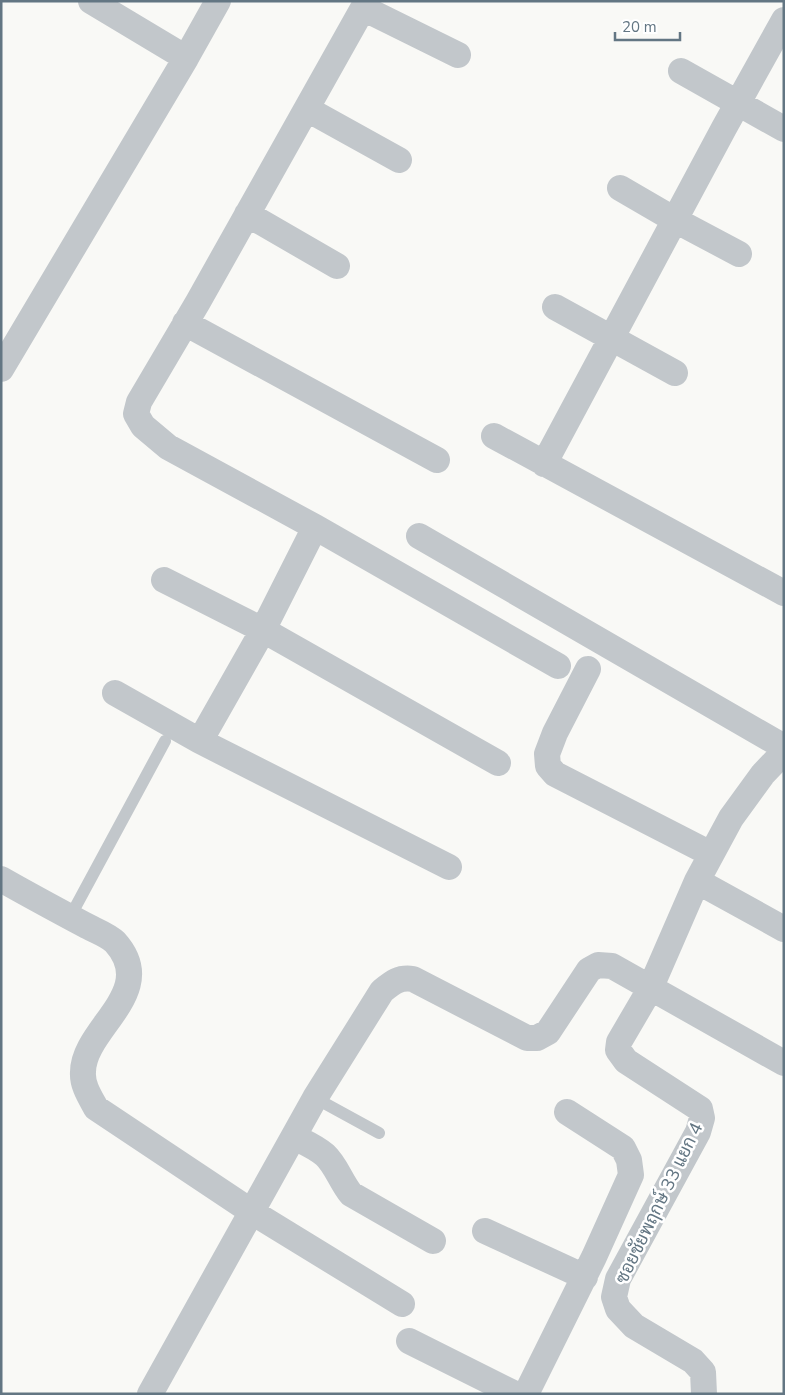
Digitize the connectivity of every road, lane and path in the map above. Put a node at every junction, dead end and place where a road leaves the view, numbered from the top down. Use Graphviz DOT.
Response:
graph roads {
  1 [pos="91,1"];
  2 [pos="218,1"];
  3 [pos="365,5"];
  4 [pos="784,20"];
  5 [pos="458,55"];
  6 [pos="186,58"];
  7 [pos="681,71"];
  8 [pos="738,103"];
  9 [pos="307,109"];
  10 [pos="784,129"];
  11 [pos="399,160"];
  12 [pos="620,188"];
  13 [pos="247,214"];
  14 [pos="675,220"];
  15 [pos="739,254"];
  16 [pos="338,266"];
  17 [pos="556,307"];
  18 [pos="185,323"];
  19 [pos="612,337"];
  20 [pos="1,369"];
  21 [pos="675,373"];
  22 [pos="494,436"];
  23 [pos="437,460"];
  24 [pos="544,464"];
  25 [pos="316,527"];
  26 [pos="419,536"];
  27 [pos="164,580"];
  28 [pos="784,593"];
  29 [pos="263,630"];
  30 [pos="558,666"];
  31 [pos="588,669"];
  32 [pos="114,693"];
  33 [pos="165,740"];
  34 [pos="200,741"];
  35 [pos="784,747"];
  36 [pos="498,763"];
  37 [pos="778,766"];
  38 [pos="711,854"];
  39 [pos="449,867"];
  40 [pos="1,880"];
  41 [pos="697,881"];
  42 [pos="70,917"];
  43 [pos="784,930"];
  44 [pos="650,989"];
  45 [pos="784,1063"];
  46 [pos="316,1098"];
  47 [pos="567,1112"];
  48 [pos="379,1133"];
  49 [pos="294,1137"];
  50 [pos="252,1212"];
  51 [pos="485,1231"];
  52 [pos="433,1241"];
  53 [pos="584,1277"];
  54 [pos="402,1304"];
  55 [pos="409,1341"];
  56 [pos="150,1394"];
  57 [pos="514,1394"];
  58 [pos="526,1394"];
  59 [pos="704,1394"];
  1 -- 6 [label="street"];
  2 -- 6 [label="street"];
  3 -- 5 [label="street"];
  3 -- 9 [label="street"];
  4 -- 8 [label="street"];
  6 -- 20 [label="street"];
  7 -- 8 [label="street"];
  8 -- 10 [label="street"];
  8 -- 14 [label="street"];
  9 -- 11 [label="street"];
  9 -- 13 [label="street"];
  12 -- 14 [label="street"];
  13 -- 16 [label="street"];
  13 -- 18 [label="street"];
  14 -- 15 [label="street"];
  14 -- 19 [label="street"];
  17 -- 19 [label="street"];
  18 -- 23 [label="street"];
  18 -- 25 [label="street"];
  19 -- 21 [label="street"];
  19 -- 24 [label="street"];
  22 -- 24 [label="street"];
  24 -- 28 [label="street"];
  25 -- 29 [label="street"];
  25 -- 30 [label="street"];
  26 -- 35 [label="street"];
  27 -- 29 [label="street"];
  29 -- 34 [label="street"];
  29 -- 36 [label="street"];
  31 -- 38 [label="street"];
  32 -- 34 [label="street"];
  33 -- 42 [label="lane"];
  34 -- 39 [label="street"];
  37 -- 38 [label="street"];
  38 -- 41 [label="street"];
  40 -- 42 [label="street"];
  41 -- 43 [label="street"];
  41 -- 44 [label="street"];
  42 -- 50 [label="street"];
  44 -- 45 [label="street"];
  44 -- 46 [label="street"];
  44 -- 59 [label="street, ซอยชัยพฤกษ์ 33 แยก 4"];
  46 -- 48 [label="lane"];
  46 -- 49 [label="street"];
  47 -- 53 [label="street"];
  49 -- 50 [label="street"];
  49 -- 52 [label="street"];
  50 -- 54 [label="street"];
  50 -- 56 [label="street"];
  51 -- 53 [label="street"];
  53 -- 58 [label="street"];
  55 -- 57 [label="street"];
}
